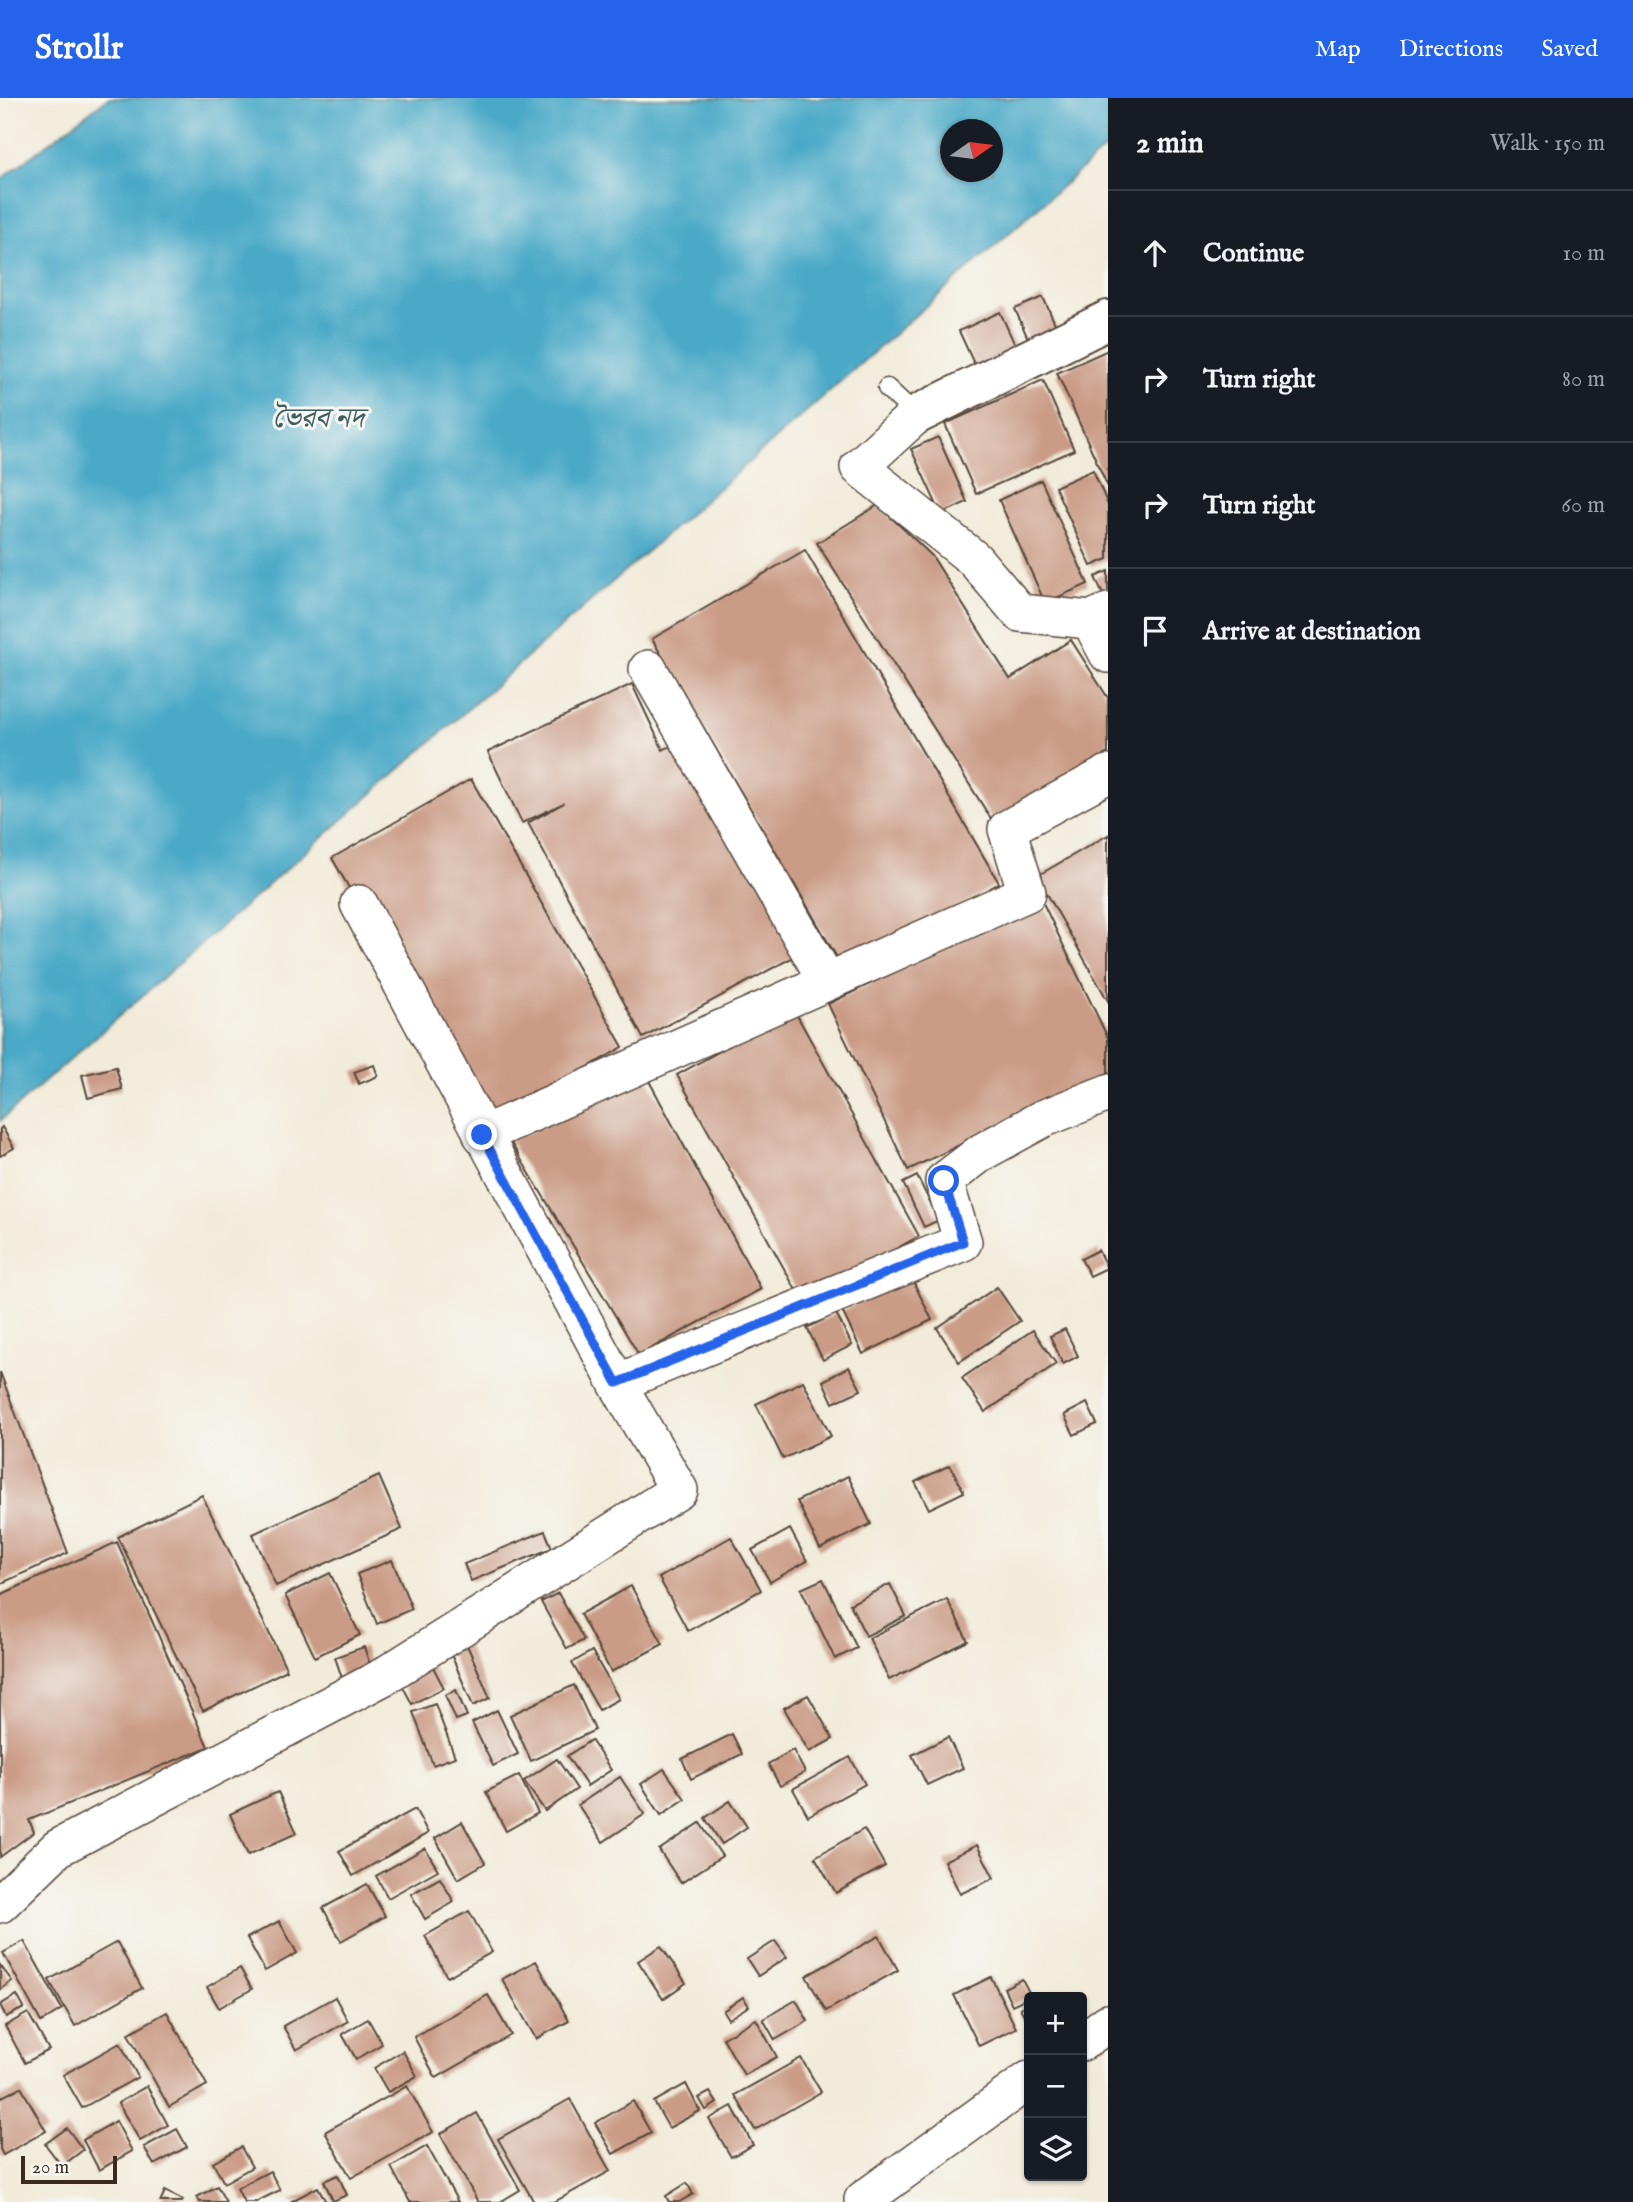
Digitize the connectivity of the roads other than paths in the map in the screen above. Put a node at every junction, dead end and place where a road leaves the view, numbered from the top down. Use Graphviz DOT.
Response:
graph roads {
  1 [pos="1108,320"];
  2 [pos="887,388"];
  3 [pos="916,415"];
  4 [pos="1099,616"];
  5 [pos="1108,654"];
  6 [pos="648,669"];
  7 [pos="1108,774"];
  8 [pos="359,904"];
  9 [pos="827,981"];
  10 [pos="1108,1093"];
  11 [pos="482,1135"];
  12 [pos="617,1383"];
  13 [pos="0,1904"];
  14 [pos="1108,2024"];
  15 [pos="1087,2039"];
  16 [pos="1024,2084"];
  17 [pos="863,2200"];
  1 -- 3 [label="street"];
  2 -- 3 [label="lane"];
  3 -- 4 [label="street"];
  4 -- 5 [label="street"];
  6 -- 9 [label="street"];
  7 -- 9 [label="street"];
  8 -- 11 [label="street"];
  9 -- 11 [label="street"];
  10 -- 12 [label="street"];
  11 -- 12 [label="street"];
  12 -- 13 [label="street"];
  14 -- 15 [label="street"];
  16 -- 17 [label="street"];
}
